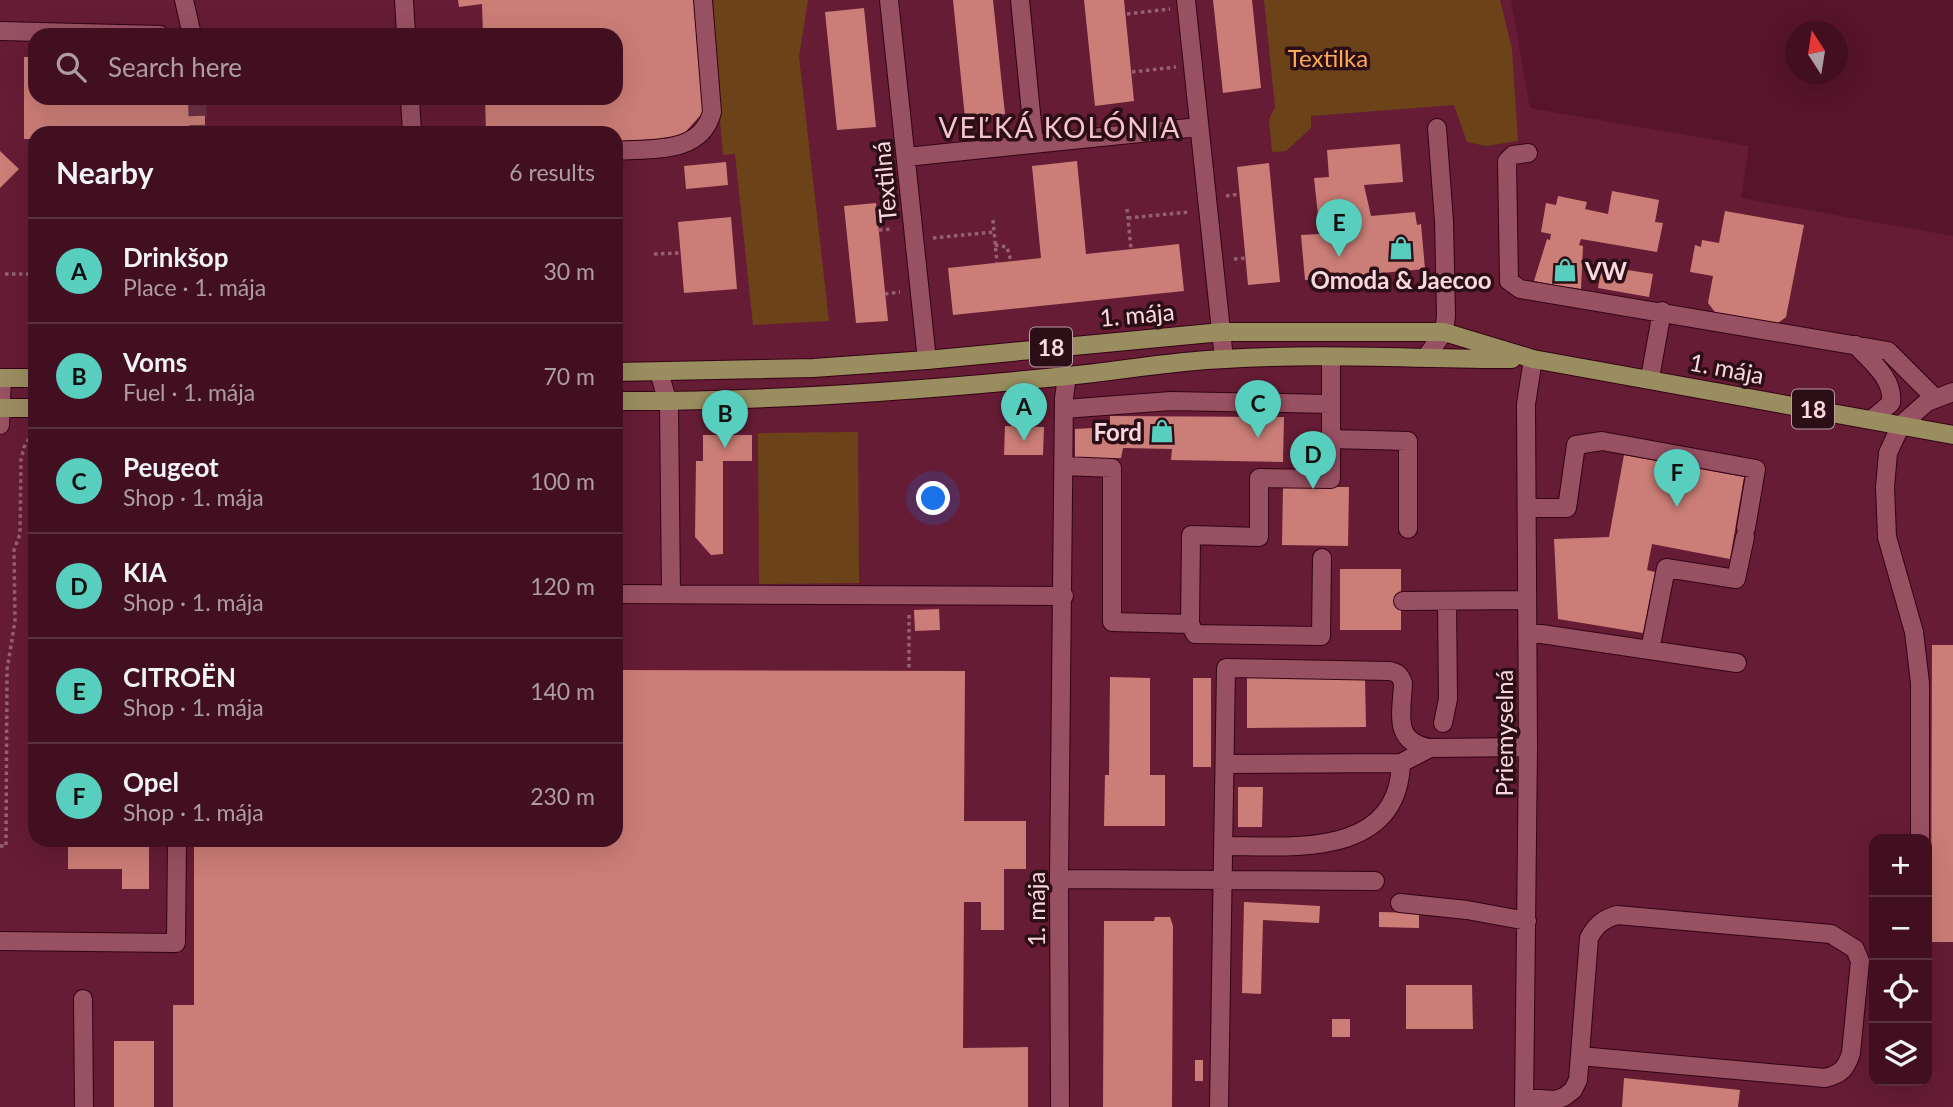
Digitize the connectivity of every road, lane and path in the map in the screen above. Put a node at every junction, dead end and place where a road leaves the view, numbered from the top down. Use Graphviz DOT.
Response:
graph roads {
  1 [pos="184,0"];
  2 [pos="404,0"];
  3 [pos="704,0"];
  4 [pos="889,0"];
  5 [pos="1020,0"];
  6 [pos="1186,0"];
  7 [pos="190,28"];
  8 [pos="406,28"];
  9 [pos="0,31"];
  10 [pos="28,32"];
  11 [pos="410,105"];
  12 [pos="412,126"];
  13 [pos="1199,127"];
  14 [pos="1437,128"];
  15 [pos="1034,144"];
  16 [pos="623,150"];
  17 [pos="1528,153"];
  18 [pos="906,157"];
  19 [pos="1127,209"];
  20 [pos="1208,209"];
  21 [pos="1128,218"];
  22 [pos="993,220"];
  23 [pos="994,232"];
  24 [pos="914,240"];
  25 [pos="995,245"];
  26 [pos="1131,249"];
  27 [pos="680,253"];
  28 [pos="654,254"];
  29 [pos="1012,261"];
  30 [pos="997,262"];
  31 [pos="5,274"];
  32 [pos="28,274"];
  33 [pos="1662,311"];
  34 [pos="1222,332"];
  35 [pos="1444,332"];
  36 [pos="1856,345"];
  37 [pos="1331,357"];
  38 [pos="1426,357"];
  39 [pos="1224,359"];
  40 [pos="1533,359"];
  41 [pos="927,360"];
  42 [pos="623,372"];
  43 [pos="659,372"];
  44 [pos="1067,376"];
  45 [pos="1,378"];
  46 [pos="28,378"];
  47 [pos="1650,379"];
  48 [pos="1953,393"];
  49 [pos="1935,398"];
  50 [pos="623,401"];
  51 [pos="667,401"];
  52 [pos="1331,404"];
  53 [pos="1064,408"];
  54 [pos="28,409"];
  55 [pos="0,414"];
  56 [pos="1871,420"];
  57 [pos="1901,425"];
  58 [pos="1953,435"];
  59 [pos="1332,439"];
  60 [pos="28,440"];
  61 [pos="1064,466"];
  62 [pos="1527,508"];
  63 [pos="1408,529"];
  64 [pos="1322,558"];
  65 [pos="623,594"];
  66 [pos="671,594"];
  67 [pos="909,596"];
  68 [pos="1064,596"];
  69 [pos="1527,600"];
  70 [pos="1403,601"];
  71 [pos="1447,601"];
  72 [pos="1190,624"];
  73 [pos="1528,632"];
  74 [pos="1650,650"];
  75 [pos="1737,663"];
  76 [pos="909,671"];
  77 [pos="1443,723"];
  78 [pos="1528,747"];
  79 [pos="1430,748"];
  80 [pos="1225,764"];
  81 [pos="1401,764"];
  82 [pos="1920,834"];
  83 [pos="0,846"];
  84 [pos="1224,846"];
  85 [pos="177,847"];
  86 [pos="1059,879"];
  87 [pos="1223,880"];
  88 [pos="1375,881"];
  89 [pos="1400,903"];
  90 [pos="1527,921"];
  91 [pos="0,941"];
  92 [pos="83,999"];
  93 [pos="1580,1056"];
  94 [pos="1524,1102"];
  95 [pos="84,1107"];
  96 [pos="1060,1107"];
  97 [pos="1219,1107"];
  1 -- 7 [label="street"];
  2 -- 8 [label="street"];
  3 -- 16 [label="street"];
  4 -- 18 [label="street, Textilná"];
  5 -- 15 [label="street"];
  6 -- 13 [label="street"];
  9 -- 10 [label="street"];
  11 -- 12 [label="street"];
  13 -- 15 [label="street"];
  13 -- 20 [label="street"];
  14 -- 35 [label="street"];
  15 -- 18 [label="street"];
  17 -- 33 [label="street"];
  18 -- 24 [label="street, Textilná"];
  19 -- 21 [label="path"];
  20 -- 21 [label="path"];
  20 -- 34 [label="street"];
  21 -- 26 [label="path"];
  22 -- 23 [label="path"];
  23 -- 24 [label="path"];
  23 -- 25 [label="path"];
  24 -- 41 [label="street, Textilná"];
  25 -- 29 [label="path"];
  25 -- 30 [label="path"];
  27 -- 28 [label="path"];
  31 -- 32 [label="path"];
  33 -- 36 [label="street"];
  33 -- 47 [label="street"];
  34 -- 35 [label="main road, 1. mája / 18"];
  34 -- 39 [label="street"];
  34 -- 41 [label="main road, 1. mája / 18"];
  35 -- 38 [label="street"];
  35 -- 40 [label="main road, 1. mája / 18"];
  36 -- 49 [label="street"];
  36 -- 56 [label="street"];
  37 -- 38 [label="main road, 1. mája / 18"];
  37 -- 39 [label="main road, 1. mája / 18"];
  37 -- 52 [label="street"];
  38 -- 40 [label="main road, 1. mája / 18"];
  39 -- 44 [label="main road, 1. mája / 18"];
  40 -- 47 [label="main road, 1. mája / 18"];
  40 -- 62 [label="street, Priemyselná"];
  41 -- 43 [label="main road, 1. mája / 18"];
  42 -- 43 [label="main road, 1. mája / 18"];
  43 -- 51 [label="street"];
  44 -- 51 [label="main road, 1. mája / 18"];
  44 -- 53 [label="street, 1. mája"];
  45 -- 46 [label="main road"];
  45 -- 55 [label="street"];
  47 -- 56 [label="main road, 1. mája / 18"];
  48 -- 49 [label="street"];
  49 -- 57 [label="street"];
  50 -- 51 [label="main road, 1. mája / 18"];
  51 -- 66 [label="street"];
  52 -- 53 [label="street"];
  52 -- 59 [label="street"];
  53 -- 61 [label="street, 1. mája"];
  54 -- 55 [label="main road"];
  56 -- 57 [label="main road, 1. mája / 18"];
  57 -- 58 [label="main road, 1. mája / 18"];
  57 -- 82 [label="street"];
  59 -- 63 [label="street"];
  59 -- 72 [label="street"];
  60 -- 83 [label="path"];
  61 -- 68 [label="street, 1. mája"];
  61 -- 72 [label="street"];
  62 -- 69 [label="street, Priemyselná"];
  62 -- 74 [label="street"];
  64 -- 72 [label="street"];
  65 -- 66 [label="street"];
  66 -- 67 [label="street"];
  67 -- 68 [label="street"];
  67 -- 76 [label="path"];
  68 -- 86 [label="street, 1. mája"];
  69 -- 71 [label="street"];
  69 -- 73 [label="street, Priemyselná"];
  70 -- 71 [label="street"];
  71 -- 77 [label="street"];
  73 -- 74 [label="street"];
  73 -- 78 [label="street, Priemyselná"];
  74 -- 75 [label="street"];
  78 -- 79 [label="street"];
  78 -- 90 [label="street, Priemyselná"];
  79 -- 80 [label="street"];
  79 -- 81 [label="street"];
  80 -- 81 [label="street"];
  80 -- 84 [label="street"];
  81 -- 84 [label="street"];
  84 -- 87 [label="street"];
  85 -- 91 [label="street"];
  86 -- 87 [label="street"];
  86 -- 96 [label="street, 1. mája"];
  87 -- 88 [label="street"];
  87 -- 97 [label="street"];
  89 -- 90 [label="street"];
  90 -- 94 [label="street, Priemyselná"];
  92 -- 95 [label="street"];
  93 -- 93 [label="street"];
  93 -- 94 [label="street"];
}
